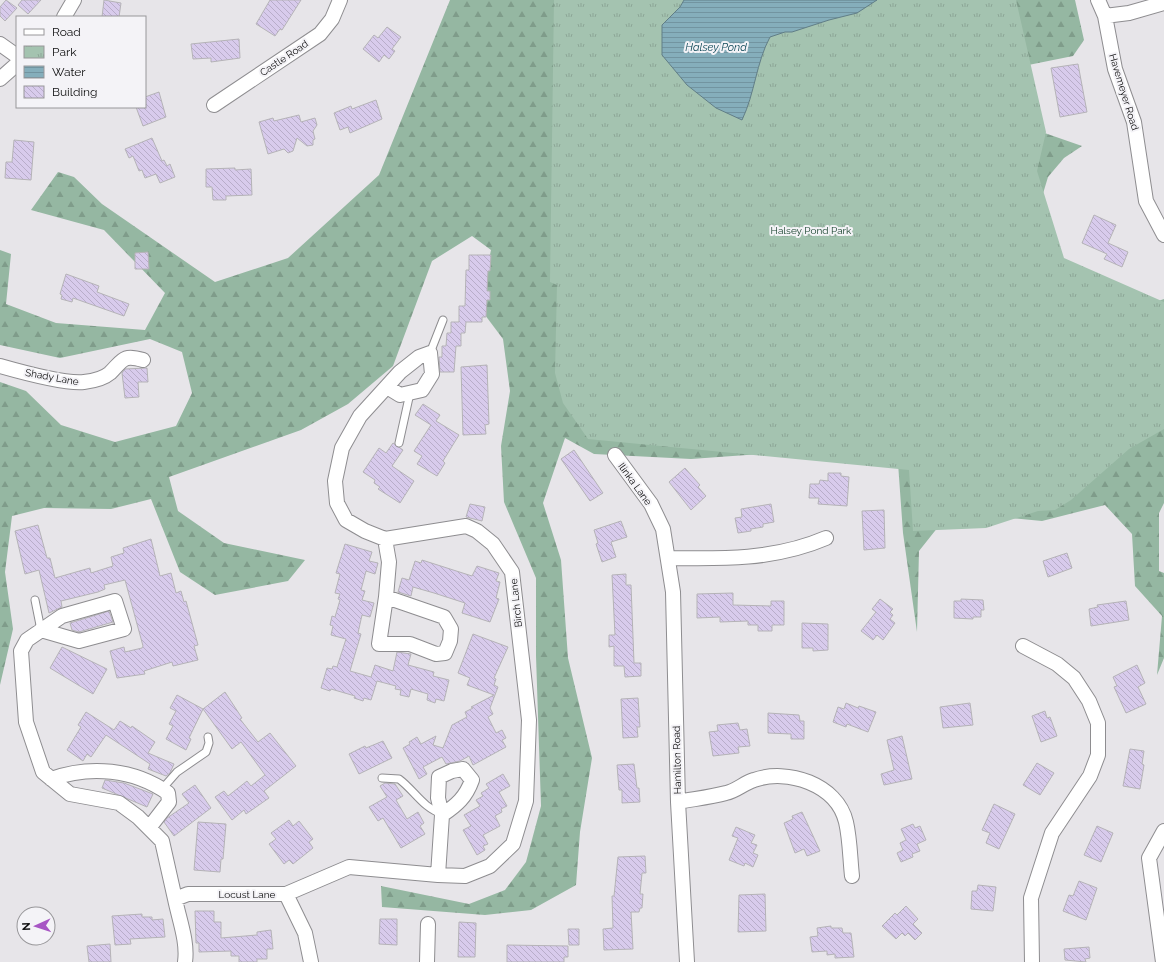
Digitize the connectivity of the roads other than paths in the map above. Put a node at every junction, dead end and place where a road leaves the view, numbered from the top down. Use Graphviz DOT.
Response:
graph roads {
  1 [pos="74,0"];
  2 [pos="340,0"];
  3 [pos="1098,0"];
  4 [pos="1108,0"];
  5 [pos="1164,3"];
  6 [pos="65,16"];
  7 [pos="1104,16"];
  8 [pos="0,44"];
  9 [pos="16,55"];
  10 [pos="16,65"];
  11 [pos="0,79"];
  12 [pos="214,105"];
  13 [pos="1164,235"];
  14 [pos="443,320"];
  15 [pos="430,353"];
  16 [pos="143,360"];
  17 [pos="0,366"];
  18 [pos="387,387"];
  19 [pos="410,393"];
  20 [pos="399,443"];
  21 [pos="615,455"];
  22 [pos="826,538"];
  23 [pos="386,539"];
  24 [pos="668,558"];
  25 [pos="386,597"];
  26 [pos="35,600"];
  27 [pos="40,630"];
  28 [pos="1023,646"];
  29 [pos="208,737"];
  30 [pos="382,778"];
  31 [pos="51,779"];
  32 [pos="162,789"];
  33 [pos="678,802"];
  34 [pos="442,815"];
  35 [pos="149,828"];
  36 [pos="1164,831"];
  37 [pos="438,875"];
  38 [pos="465,876"];
  39 [pos="852,876"];
  40 [pos="286,894"];
  41 [pos="175,899"];
  42 [pos="428,924"];
  43 [pos="185,962"];
  44 [pos="311,962"];
  45 [pos="427,962"];
  46 [pos="687,962"];
  47 [pos="1032,962"];
  48 [pos="1162,962"];
  1 -- 6 [label="street"];
  2 -- 12 [label="street, Castle Road"];
  3 -- 7 [label="street, Havemeyer Road"];
  4 -- 7 [label="street"];
  5 -- 7 [label="street"];
  7 -- 13 [label="street, Havemeyer Road"];
  8 -- 9 [label="street"];
  10 -- 11 [label="street"];
  14 -- 15 [label="lane"];
  15 -- 18 [label="street"];
  15 -- 19 [label="street"];
  16 -- 17 [label="street, Shady Lane"];
  18 -- 19 [label="street"];
  18 -- 23 [label="street"];
  19 -- 20 [label="lane"];
  21 -- 24 [label="street, Ilinka Lane"];
  22 -- 24 [label="street"];
  23 -- 25 [label="street"];
  23 -- 38 [label="street, Birch Lane"];
  24 -- 33 [label="street, Hamilton Road"];
  25 -- 25 [label="street"];
  26 -- 27 [label="lane"];
  27 -- 27 [label="street"];
  27 -- 31 [label="street"];
  28 -- 47 [label="street"];
  29 -- 32 [label="lane"];
  30 -- 34 [label="lane"];
  31 -- 32 [label="street"];
  31 -- 35 [label="street"];
  32 -- 35 [label="street"];
  33 -- 39 [label="street"];
  33 -- 46 [label="street, Hamilton Road"];
  34 -- 37 [label="street"];
  35 -- 41 [label="street"];
  36 -- 48 [label="street"];
  37 -- 38 [label="street, Locust Lane"];
  37 -- 40 [label="street, Locust Lane"];
  40 -- 41 [label="street, Locust Lane"];
  40 -- 44 [label="street"];
  41 -- 43 [label="street"];
  42 -- 45 [label="street"];
}
